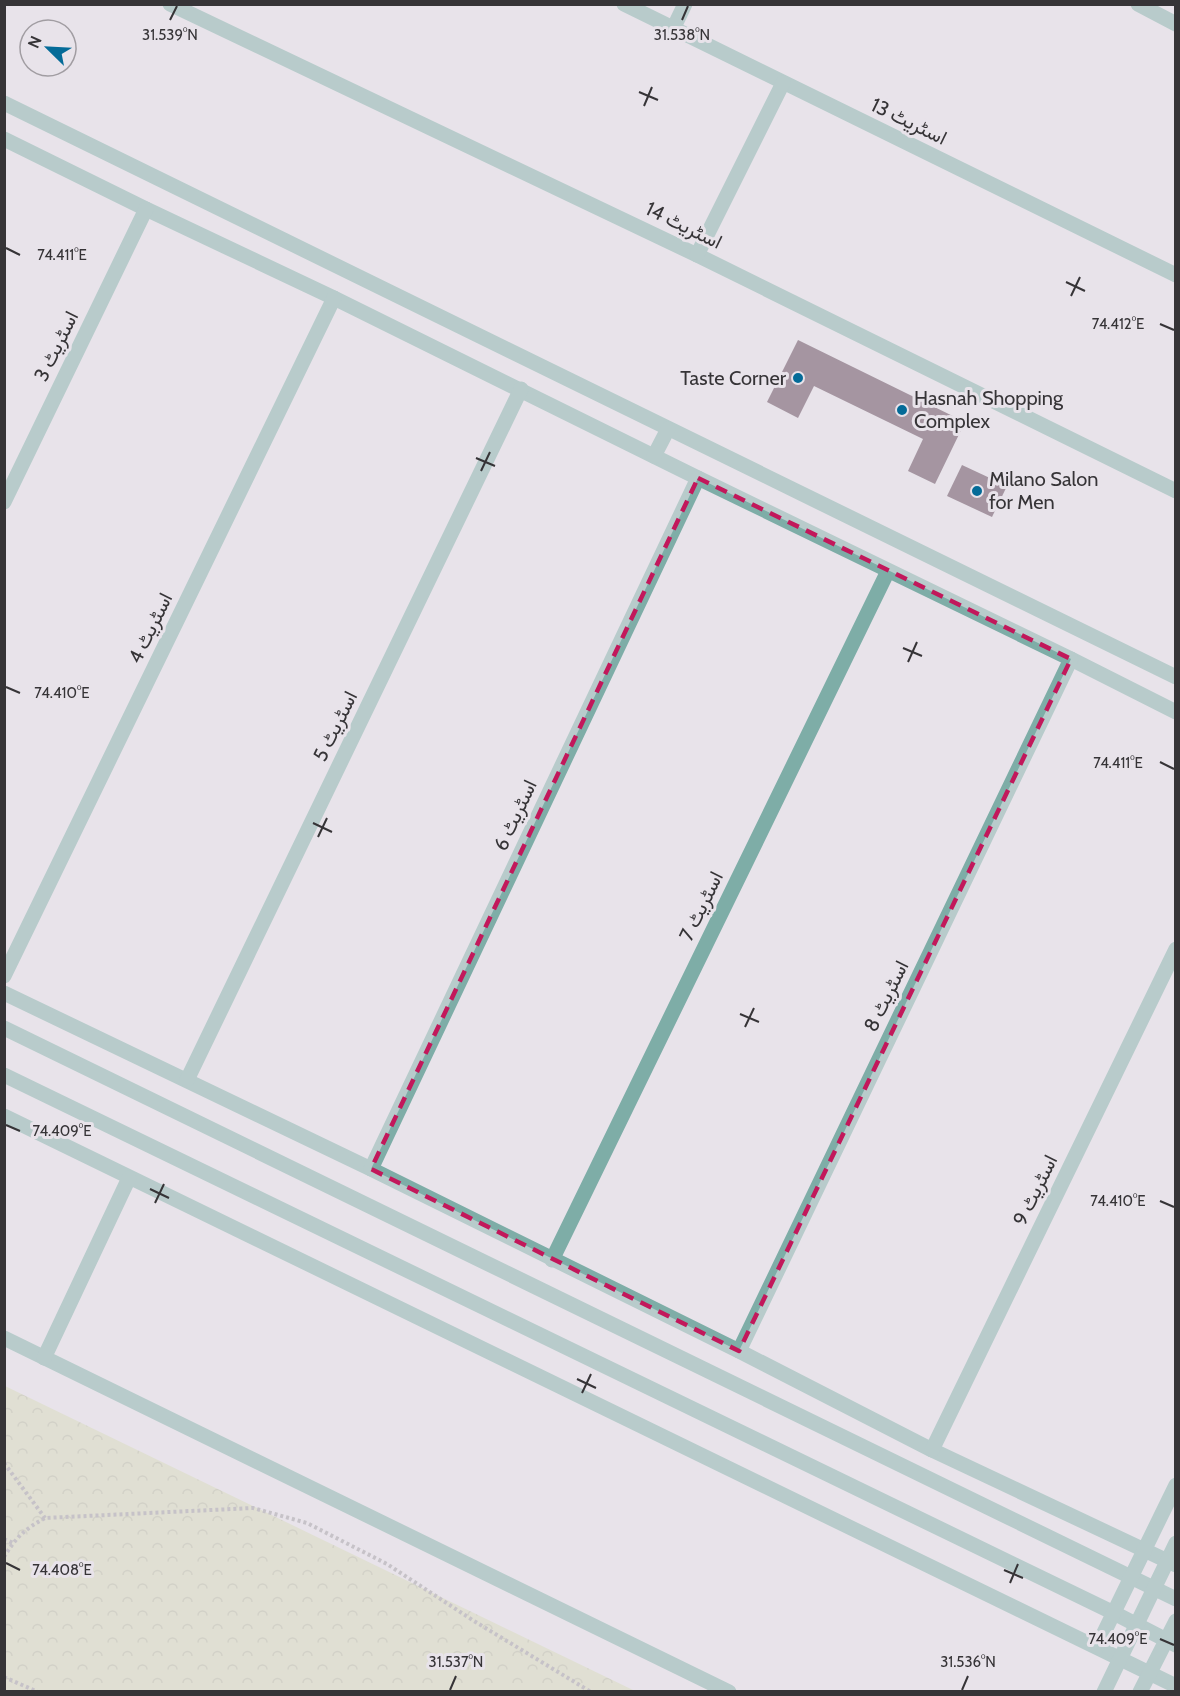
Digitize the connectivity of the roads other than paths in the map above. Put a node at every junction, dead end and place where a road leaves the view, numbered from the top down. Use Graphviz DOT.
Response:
graph roads {
  1 [pos="170,4"];
  2 [pos="624,4"];
  3 [pos="684,4"];
  4 [pos="1138,4"];
  5 [pos="1176,24"];
  6 [pos="673,28"];
  7 [pos="783,82"];
  8 [pos="4,103"];
  9 [pos="4,139"];
  10 [pos="146,209"];
  11 [pos="697,255"];
  12 [pos="1176,276"];
  13 [pos="334,298"];
  14 [pos="521,389"];
  15 [pos="668,429"];
  16 [pos="654,456"];
  17 [pos="698,478"];
  18 [pos="1176,491"];
  19 [pos="4,502"];
  20 [pos="888,571"];
  21 [pos="1071,659"];
  22 [pos="1176,677"];
  23 [pos="1176,712"];
  24 [pos="1176,949"];
  25 [pos="4,976"];
  26 [pos="4,993"];
  27 [pos="4,1028"];
  28 [pos="4,1076"];
  29 [pos="187,1080"];
  30 [pos="4,1116"];
  31 [pos="370,1169"];
  32 [pos="129,1178"];
  33 [pos="552,1260"];
  34 [pos="4,1338"];
  35 [pos="739,1351"];
  36 [pos="44,1358"];
  37 [pos="932,1450"];
  38 [pos="1176,1485"];
  39 [pos="1176,1543"];
  40 [pos="1144,1551"];
  41 [pos="1171,1563"];
  42 [pos="1131,1578"];
  43 [pos="1153,1589"];
  44 [pos="1176,1599"];
  45 [pos="1114,1613"];
  46 [pos="1176,1621"];
  47 [pos="1137,1624"];
  48 [pos="1171,1642"];
  49 [pos="1097,1647"];
  50 [pos="1120,1659"];
  51 [pos="1149,1674"];
  52 [pos="1176,1686"];
  53 [pos="729,1692"];
  54 [pos="1104,1692"];
  55 [pos="1140,1692"];
  1 -- 11 [label="street, اسٹریٹ 14"];
  2 -- 6 [label="street, اسٹریٹ 13"];
  3 -- 6 [label="street"];
  4 -- 5 [label="street"];
  6 -- 7 [label="street, اسٹریٹ 13"];
  7 -- 11 [label="street"];
  7 -- 12 [label="street, اسٹریٹ 13"];
  8 -- 15 [label="street"];
  9 -- 10 [label="street"];
  10 -- 13 [label="street"];
  10 -- 19 [label="street, اسٹریٹ 3"];
  11 -- 18 [label="street, اسٹریٹ 14"];
  13 -- 14 [label="street"];
  13 -- 25 [label="street, اسٹریٹ 4"];
  14 -- 16 [label="street"];
  14 -- 29 [label="street, اسٹریٹ 5"];
  15 -- 16 [label="street"];
  15 -- 22 [label="street"];
  16 -- 17 [label="street"];
  17 -- 20 [label="street"];
  17 -- 31 [label="street, اسٹریٹ 6"];
  20 -- 21 [label="street"];
  20 -- 33 [label="street, اسٹریٹ 7"];
  21 -- 23 [label="street"];
  21 -- 35 [label="street, اسٹریٹ 8"];
  24 -- 37 [label="street, اسٹریٹ 9"];
  26 -- 29 [label="street"];
  27 -- 42 [label="street"];
  28 -- 45 [label="street"];
  29 -- 31 [label="street"];
  30 -- 32 [label="street"];
  31 -- 33 [label="street"];
  32 -- 36 [label="street"];
  32 -- 49 [label="street"];
  33 -- 35 [label="street"];
  34 -- 36 [label="street"];
  35 -- 37 [label="street"];
  36 -- 53 [label="street"];
  37 -- 40 [label="street"];
  38 -- 40 [label="street"];
  39 -- 41 [label="street"];
  40 -- 41 [label="street"];
  40 -- 42 [label="street"];
  41 -- 43 [label="street"];
  42 -- 43 [label="street"];
  42 -- 45 [label="street"];
  43 -- 44 [label="street"];
  43 -- 47 [label="street"];
  45 -- 47 [label="street"];
  45 -- 49 [label="street"];
  46 -- 48 [label="street"];
  47 -- 48 [label="street"];
  47 -- 50 [label="street"];
  48 -- 51 [label="street"];
  49 -- 50 [label="street"];
  50 -- 51 [label="street"];
  50 -- 54 [label="street"];
  51 -- 52 [label="street"];
  51 -- 55 [label="street"];
}
